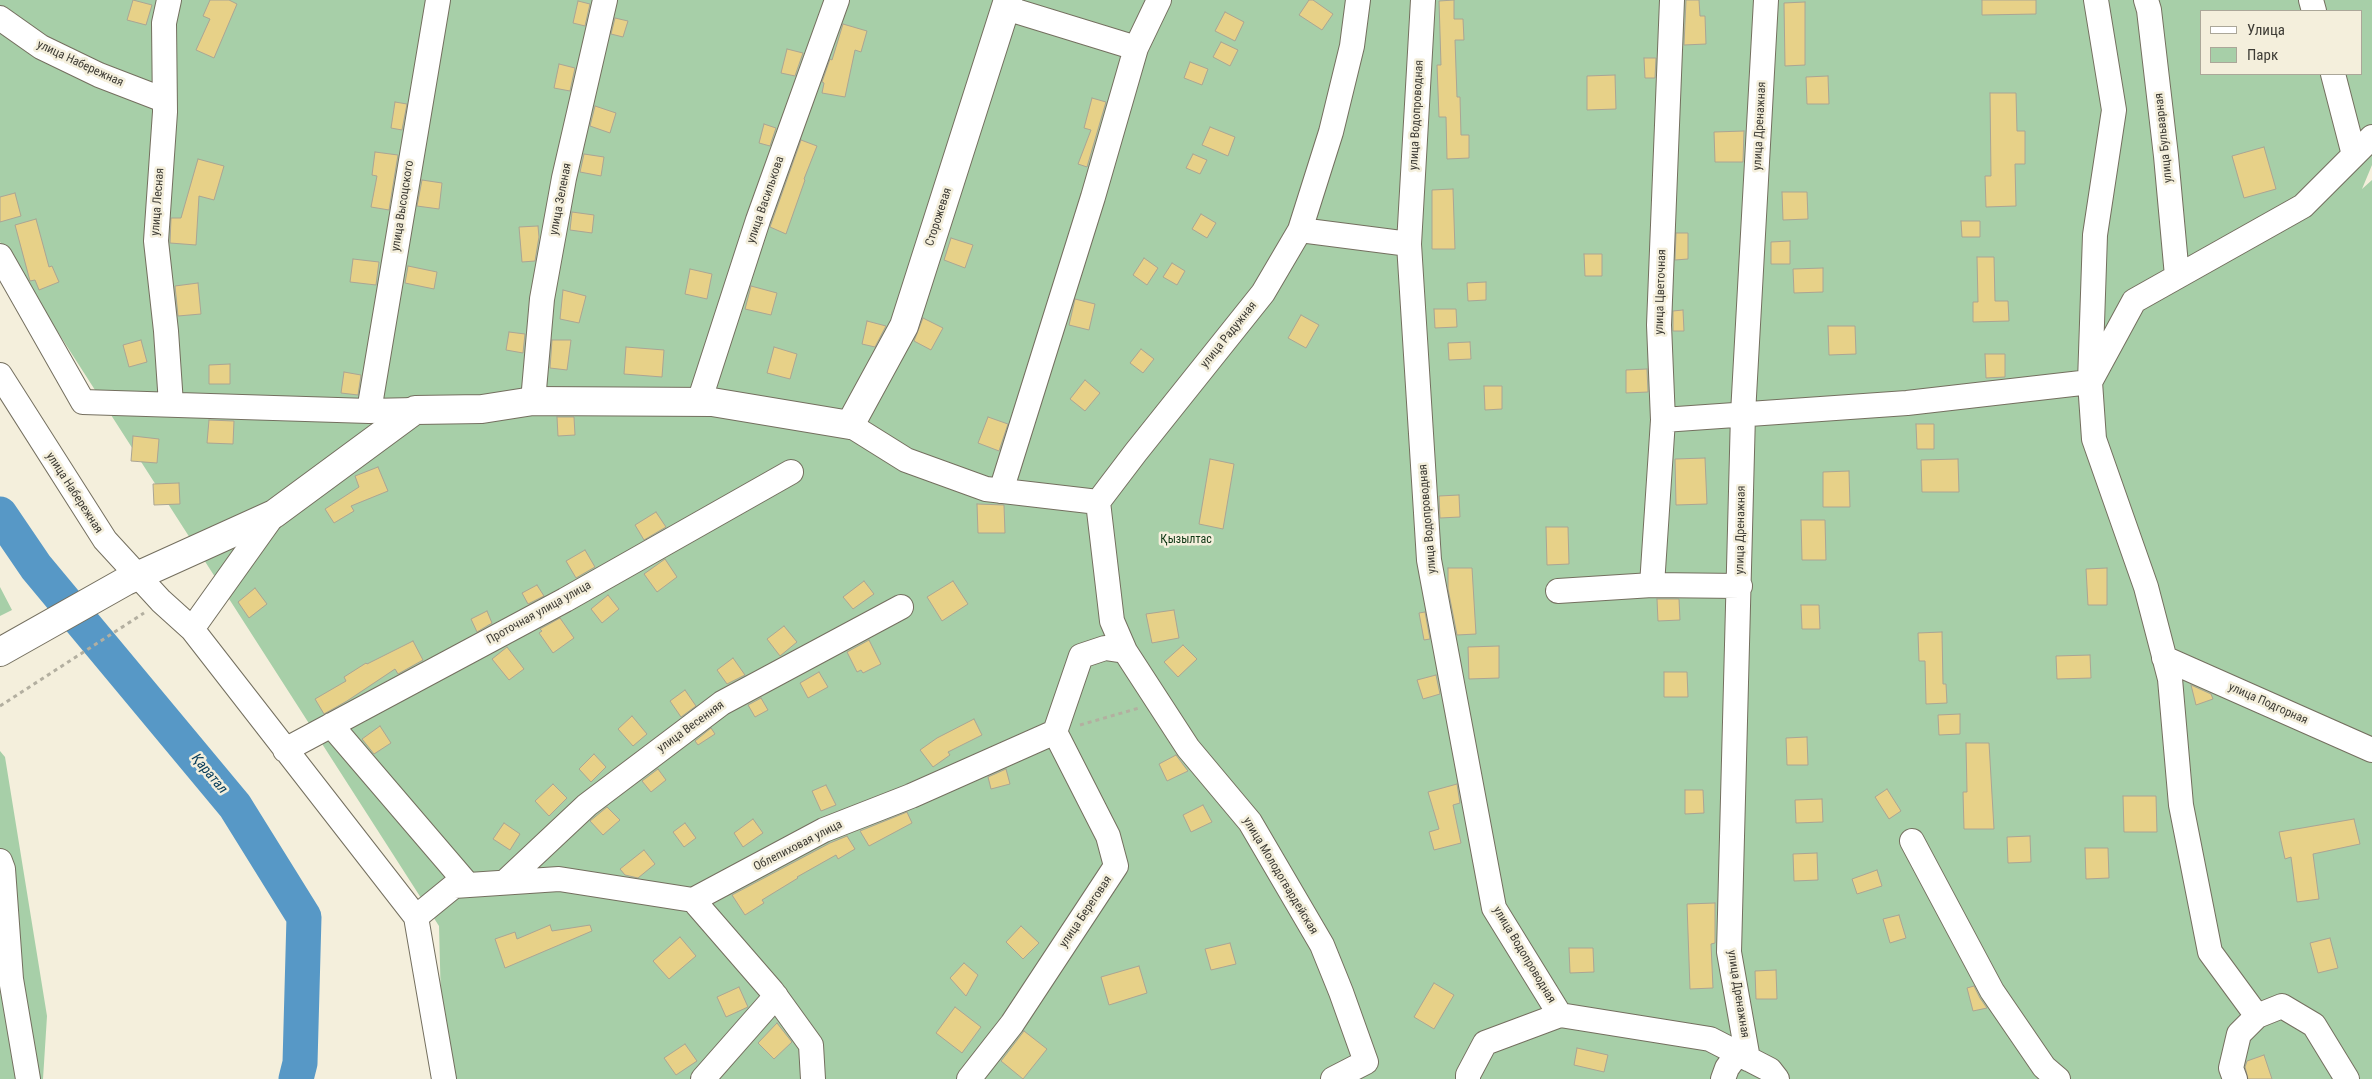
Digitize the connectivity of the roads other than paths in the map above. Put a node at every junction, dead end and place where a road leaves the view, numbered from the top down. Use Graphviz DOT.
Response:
graph roads {
  1 [pos="169,0"];
  2 [pos="438,0"];
  3 [pos="606,0"];
  4 [pos="837,0"];
  5 [pos="1159,0"];
  6 [pos="1358,0"];
  7 [pos="1423,0"];
  8 [pos="1672,0"];
  9 [pos="1766,0"];
  10 [pos="2096,0"];
  11 [pos="2146,0"];
  12 [pos="1007,4"];
  13 [pos="0,18"];
  14 [pos="1136,48"];
  15 [pos="2333,75"];
  16 [pos="164,100"];
  17 [pos="2372,136"];
  18 [pos="2354,155"];
  19 [pos="1300,230"];
  20 [pos="1410,244"];
  21 [pos="0,256"];
  22 [pos="2178,276"];
  23 [pos="0,376"];
  24 [pos="2090,382"];
  25 [pos="533,401"];
  26 [pos="699,402"];
  27 [pos="171,404"];
  28 [pos="415,410"];
  29 [pos="369,411"];
  30 [pos="1744,414"];
  31 [pos="1663,420"];
  32 [pos="850,426"];
  33 [pos="791,472"];
  34 [pos="1001,491"];
  35 [pos="1098,502"];
  36 [pos="274,514"];
  37 [pos="132,578"];
  38 [pos="1652,584"];
  39 [pos="1740,586"];
  40 [pos="1558,590"];
  41 [pos="901,607"];
  42 [pos="192,629"];
  43 [pos="1125,651"];
  44 [pos="0,652"];
  45 [pos="2164,658"];
  46 [pos="331,725"];
  47 [pos="1055,732"];
  48 [pos="285,750"];
  49 [pos="2372,750"];
  50 [pos="1912,841"];
  51 [pos="1,867"];
  52 [pos="505,882"];
  53 [pos="468,885"];
  54 [pos="693,900"];
  55 [pos="416,917"];
  56 [pos="776,996"];
  57 [pos="1560,1015"];
  58 [pos="2257,1016"];
  59 [pos="1743,1056"];
  60 [pos="28,1079"];
  61 [pos="444,1079"];
  62 [pos="703,1079"];
  63 [pos="813,1079"];
  64 [pos="970,1079"];
  65 [pos="1332,1079"];
  66 [pos="1468,1079"];
  67 [pos="1723,1079"];
  68 [pos="1777,1079"];
  69 [pos="2058,1079"];
  70 [pos="2235,1079"];
  71 [pos="2347,1079"];
  1 -- 16 [label="street, улица Лесная"];
  2 -- 29 [label="street, улица Высоцского"];
  3 -- 25 [label="street, улица Зеленая"];
  4 -- 26 [label="street, улица Василькова"];
  5 -- 14 [label="street"];
  6 -- 19 [label="street, улица Радужная"];
  7 -- 20 [label="street, улица Водопроводная"];
  8 -- 31 [label="street, улица Цветочная"];
  9 -- 30 [label="street, улица Дренажная"];
  10 -- 24 [label="street"];
  11 -- 22 [label="street, улица Бульварная"];
  12 -- 14 [label="street"];
  12 -- 32 [label="street, Сторожевая"];
  13 -- 16 [label="street, улица Набережная"];
  14 -- 34 [label="street"];
  15 -- 18 [label="street"];
  16 -- 27 [label="street, улица Лесная"];
  17 -- 18 [label="street"];
  18 -- 22 [label="street"];
  19 -- 20 [label="street"];
  19 -- 35 [label="street, улица Радужная"];
  20 -- 57 [label="street, улица Водопроводная"];
  21 -- 27 [label="street"];
  22 -- 24 [label="street"];
  23 -- 37 [label="street, улица Набережная"];
  24 -- 30 [label="street"];
  24 -- 45 [label="street"];
  25 -- 26 [label="street"];
  25 -- 28 [label="street"];
  26 -- 32 [label="street"];
  27 -- 29 [label="street"];
  28 -- 29 [label="street"];
  28 -- 36 [label="street"];
  30 -- 31 [label="street"];
  30 -- 39 [label="street, улица Дренажная"];
  31 -- 38 [label="street, улица Цветочная"];
  32 -- 34 [label="street"];
  33 -- 46 [label="street, Проточная улица улица"];
  34 -- 35 [label="street"];
  35 -- 43 [label="street"];
  36 -- 37 [label="street"];
  36 -- 42 [label="street"];
  37 -- 42 [label="street, улица Набережная"];
  37 -- 44 [label="street"];
  38 -- 39 [label="street"];
  38 -- 40 [label="street"];
  39 -- 59 [label="street, улица Дренажная"];
  41 -- 52 [label="street, улица Весенняя"];
  42 -- 48 [label="street, улица Набережная"];
  43 -- 47 [label="street"];
  43 -- 65 [label="street, улица Молодогвардейская"];
  45 -- 49 [label="street, улица Подгорная"];
  45 -- 58 [label="street"];
  46 -- 48 [label="street, Проточная улица улица"];
  46 -- 53 [label="street"];
  47 -- 54 [label="street, Облепиховая улица"];
  47 -- 64 [label="street, улица Береговая"];
  48 -- 55 [label="street, улица Набережная"];
  50 -- 69 [label="street"];
  51 -- 60 [label="street"];
  52 -- 53 [label="street"];
  52 -- 54 [label="street"];
  53 -- 55 [label="street"];
  54 -- 56 [label="street"];
  55 -- 61 [label="street"];
  56 -- 62 [label="street"];
  56 -- 63 [label="street"];
  57 -- 59 [label="street, улица Дренажная"];
  57 -- 66 [label="street, улица Дренажная"];
  58 -- 70 [label="street"];
  58 -- 71 [label="street"];
  59 -- 67 [label="street"];
  59 -- 68 [label="street, улица Дренажная"];
}
